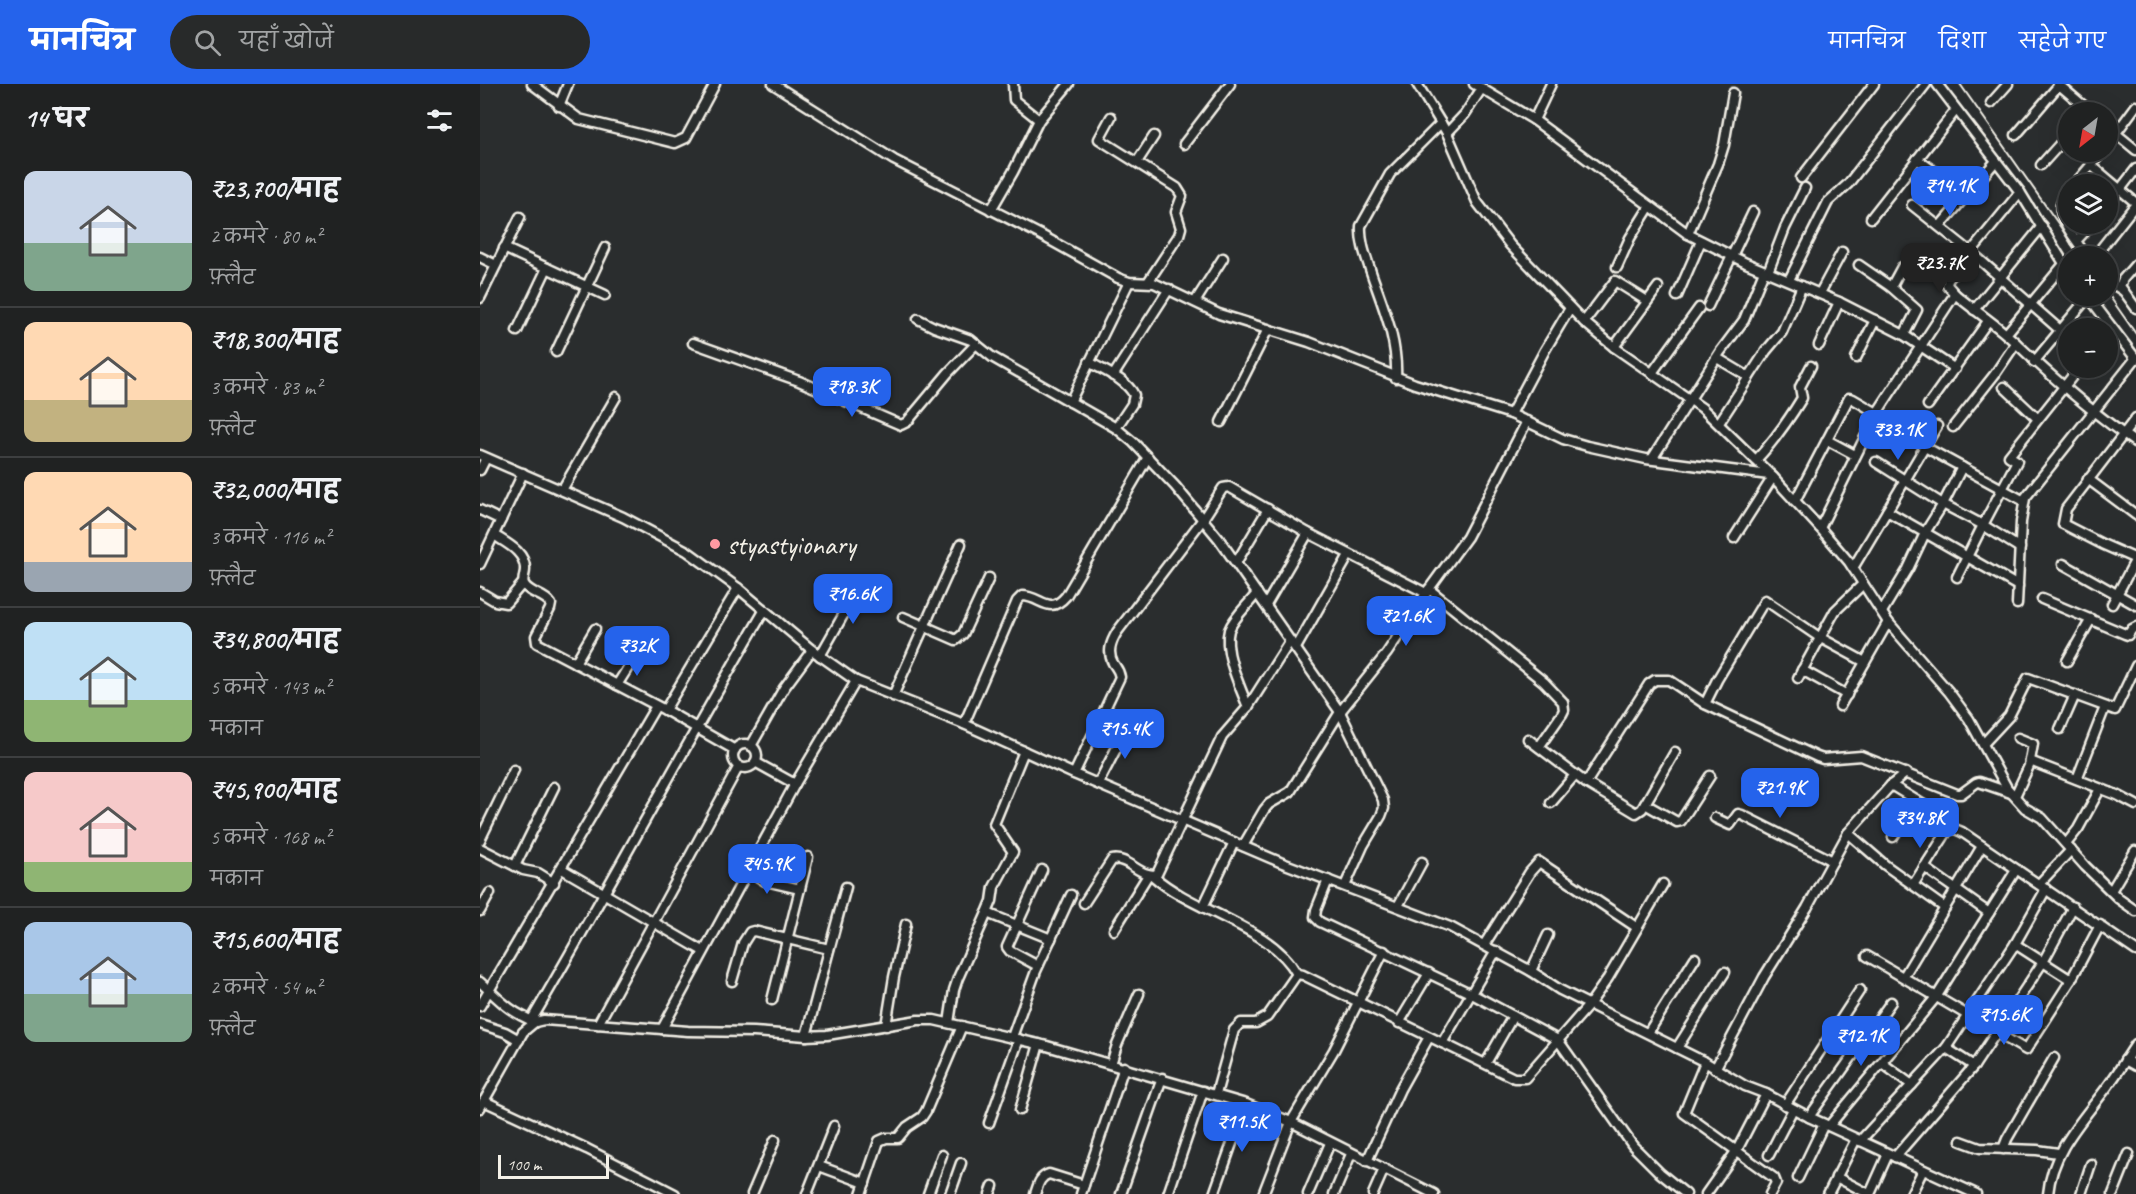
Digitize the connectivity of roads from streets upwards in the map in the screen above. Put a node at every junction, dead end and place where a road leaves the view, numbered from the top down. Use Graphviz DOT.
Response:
graph roads {
  1 [pos="532,84"];
  2 [pos="568,84"];
  3 [pos="716,84"];
  4 [pos="773,84"];
  5 [pos="1013,84"];
  6 [pos="1070,84"];
  7 [pos="1230,84"];
  8 [pos="1417,84"];
  9 [pos="1551,84"];
  10 [pos="1874,84"];
  11 [pos="1926,84"];
  12 [pos="1937,84"];
  13 [pos="2008,84"];
  14 [pos="2059,84"];
  15 [pos="1478,86"];
  16 [pos="1733,93"];
  17 [pos="2079,102"];
  18 [pos="1991,103"];
  19 [pos="559,106"];
  20 [pos="2136,106"];
  21 [pos="1956,110"];
  22 [pos="1111,117"];
  23 [pos="1039,120"];
  24 [pos="1534,120"];
  25 [pos="1441,123"];
  26 [pos="2118,131"];
  27 [pos="1447,134"];
  28 [pos="2016,135"];
  29 [pos="1154,136"];
  30 [pos="2118,136"];
  31 [pos="1184,144"];
  32 [pos="2058,146"];
  33 [pos="2136,150"];
  34 [pos="1917,159"];
  35 [pos="1995,161"];
  36 [pos="1137,162"];
  37 [pos="2094,162"];
  38 [pos="2041,165"];
  39 [pos="2091,165"];
  40 [pos="2136,169"];
  41 [pos="2083,174"];
  42 [pos="1801,178"];
  43 [pos="1805,188"];
  44 [pos="2120,189"];
  45 [pos="2020,192"];
  46 [pos="2118,192"];
  47 [pos="1967,195"];
  48 [pos="2136,203"];
  49 [pos="1912,205"];
  50 [pos="1650,206"];
  51 [pos="991,210"];
  52 [pos="1753,212"];
  53 [pos="520,217"];
  54 [pos="1871,218"];
  55 [pos="1940,226"];
  56 [pos="2042,226"];
  57 [pos="1688,234"];
  58 [pos="2072,234"];
  59 [pos="2083,234"];
  60 [pos="2076,241"];
  61 [pos="1701,242"];
  62 [pos="2079,246"];
  63 [pos="2103,246"];
  64 [pos="504,248"];
  65 [pos="605,248"];
  66 [pos="1842,252"];
  67 [pos="1971,252"];
  68 [pos="2058,253"];
  69 [pos="1732,256"];
  70 [pos="480,257"];
  71 [pos="1223,258"];
  72 [pos="2136,264"];
  73 [pos="496,265"];
  74 [pos="1859,265"];
  75 [pos="1617,267"];
  76 [pos="1902,267"];
  77 [pos="547,268"];
  78 [pos="1766,272"];
  79 [pos="2058,275"];
  80 [pos="2000,277"];
  81 [pos="1789,280"];
  82 [pos="1129,282"];
  83 [pos="1148,282"];
  84 [pos="1802,285"];
  85 [pos="587,287"];
  86 [pos="1658,287"];
  87 [pos="1891,287"];
  88 [pos="2118,287"];
  89 [pos="1169,289"];
  90 [pos="2122,290"];
  91 [pos="1820,293"];
  92 [pos="1955,294"];
  93 [pos="605,295"];
  94 [pos="1677,296"];
  95 [pos="480,298"];
  96 [pos="1195,302"];
  97 [pos="1647,302"];
  98 [pos="1839,302"];
  99 [pos="2031,304"];
  100 [pos="1708,306"];
  101 [pos="2081,306"];
  102 [pos="1699,308"];
  103 [pos="2136,308"];
  104 [pos="1570,309"];
  105 [pos="1974,310"];
  106 [pos="2071,318"];
  107 [pos="918,319"];
  108 [pos="1875,320"];
  109 [pos="1988,321"];
  110 [pos="1584,322"];
  111 [pos="2058,327"];
  112 [pos="1268,329"];
  113 [pos="517,332"];
  114 [pos="2006,334"];
  115 [pos="2058,334"];
  116 [pos="1904,335"];
  117 [pos="2118,340"];
  118 [pos="693,343"];
  119 [pos="2016,343"];
  120 [pos="976,344"];
  121 [pos="1819,345"];
  122 [pos="1922,346"];
  123 [pos="1614,347"];
  124 [pos="555,352"];
  125 [pos="1717,358"];
  126 [pos="1856,358"];
  127 [pos="2136,359"];
  128 [pos="1089,362"];
  129 [pos="2034,362"];
  130 [pos="1811,366"];
  131 [pos="1955,369"];
  132 [pos="1652,373"];
  133 [pos="1113,376"];
  134 [pos="1749,377"];
  135 [pos="1396,378"];
  136 [pos="2071,378"];
  137 [pos="2004,387"];
  138 [pos="2064,387"];
  139 [pos="616,397"];
  140 [pos="1690,399"];
  141 [pos="1071,402"];
  142 [pos="1928,405"];
  143 [pos="2092,410"];
  144 [pos="1877,413"];
  145 [pos="1510,414"];
  146 [pos="2136,418"];
  147 [pos="2038,419"];
  148 [pos="1527,421"];
  149 [pos="1221,422"];
  150 [pos="1719,423"];
  151 [pos="1937,426"];
  152 [pos="1953,427"];
  153 [pos="1116,428"];
  154 [pos="2123,434"];
  155 [pos="1827,440"];
  156 [pos="2136,443"];
  157 [pos="1925,447"];
  158 [pos="1855,455"];
  159 [pos="483,457"];
  160 [pos="1148,457"];
  161 [pos="1652,459"];
  162 [pos="1756,460"];
  163 [pos="1876,462"];
  164 [pos="1962,467"];
  165 [pos="480,470"];
  166 [pos="523,473"];
  167 [pos="1771,476"];
  168 [pos="2088,479"];
  169 [pos="1905,482"];
  170 [pos="2002,489"];
  171 [pos="562,490"];
  172 [pos="1795,501"];
  173 [pos="2024,501"];
  174 [pos="1943,504"];
  175 [pos="1268,509"];
  176 [pos="480,510"];
  177 [pos="1887,511"];
  178 [pos="2136,515"];
  179 [pos="1203,519"];
  180 [pos="501,520"];
  181 [pos="1983,525"];
  182 [pos="1820,528"];
  183 [pos="1926,531"];
  184 [pos="1308,533"];
  185 [pos="494,535"];
  186 [pos="1734,538"];
  187 [pos="961,544"];
  188 [pos="2020,548"];
  189 [pos="1349,555"];
  190 [pos="1967,556"];
  191 [pos="2136,559"];
  192 [pos="1236,563"];
  193 [pos="480,564"];
  194 [pos="2063,564"];
  195 [pos="1853,568"];
  196 [pos="1958,576"];
  197 [pos="989,578"];
  198 [pos="862,582"];
  199 [pos="523,583"];
  200 [pos="1863,584"];
  201 [pos="2018,585"];
  202 [pos="738,588"];
  203 [pos="1428,591"];
  204 [pos="480,592"];
  205 [pos="1257,593"];
  206 [pos="2117,594"];
  207 [pos="2042,599"];
  208 [pos="2017,604"];
  209 [pos="2112,604"];
  210 [pos="1266,605"];
  211 [pos="2136,605"];
  212 [pos="764,611"];
  213 [pos="1882,612"];
  214 [pos="903,617"];
  215 [pos="2091,619"];
  216 [pos="1888,622"];
  217 [pos="924,627"];
  218 [pos="2136,627"];
  219 [pos="595,629"];
  220 [pos="1819,637"];
  221 [pos="1293,644"];
  222 [pos="812,650"];
  223 [pos="636,655"];
  224 [pos="820,656"];
  225 [pos="2067,661"];
  226 [pos="1865,662"];
  227 [pos="575,663"];
  228 [pos="2136,666"];
  229 [pos="856,681"];
  230 [pos="617,685"];
  231 [pos="1846,695"];
  232 [pos="2075,695"];
  233 [pos="893,696"];
  234 [pos="1706,704"];
  235 [pos="656,706"];
  236 [pos="1840,706"];
  237 [pos="1248,707"];
  238 [pos="2105,707"];
  239 [pos="665,710"];
  240 [pos="1340,712"];
  241 [pos="964,724"];
  242 [pos="1129,724"];
  243 [pos="696,728"];
  244 [pos="2060,729"];
  245 [pos="2018,738"];
  246 [pos="1528,739"];
  247 [pos="1983,744"];
  248 [pos="751,746"];
  249 [pos="1539,747"];
  250 [pos="735,750"];
  251 [pos="1024,751"];
  252 [pos="1675,752"];
  253 [pos="2030,761"];
  254 [pos="755,762"];
  255 [pos="739,766"];
  256 [pos="514,770"];
  257 [pos="1906,773"];
  258 [pos="1074,774"];
  259 [pos="1575,775"];
  260 [pos="1710,776"];
  261 [pos="2077,779"];
  262 [pos="1586,783"];
  263 [pos="795,784"];
  264 [pos="1098,784"];
  265 [pos="1891,785"];
  266 [pos="555,787"];
  267 [pos="2100,789"];
  268 [pos="2013,795"];
  269 [pos="1917,801"];
  270 [pos="1551,803"];
  271 [pos="1645,804"];
  272 [pos="2136,805"];
  273 [pos="1714,818"];
  274 [pos="1182,820"];
  275 [pos="1950,826"];
  276 [pos="1848,832"];
  277 [pos="1893,837"];
  278 [pos="480,840"];
  279 [pos="1238,844"];
  280 [pos="1982,846"];
  281 [pos="2069,847"];
  282 [pos="480,848"];
  283 [pos="2135,851"];
  284 [pos="808,857"];
  285 [pos="1833,861"];
  286 [pos="1422,862"];
  287 [pos="515,866"];
  288 [pos="1924,867"];
  289 [pos="562,869"];
  290 [pos="747,870"];
  291 [pos="1042,870"];
  292 [pos="2016,870"];
  293 [pos="1151,876"];
  294 [pos="1328,880"];
  295 [pos="554,883"];
  296 [pos="1664,884"];
  297 [pos="1912,885"];
  298 [pos="1345,886"];
  299 [pos="2043,886"];
  300 [pos="846,887"];
  301 [pos="1956,889"];
  302 [pos="800,890"];
  303 [pos="2111,891"];
  304 [pos="490,892"];
  305 [pos="604,894"];
  306 [pos="1071,895"];
  307 [pos="1084,903"];
  308 [pos="1398,906"];
  309 [pos="1203,907"];
  310 [pos="2073,907"];
  311 [pos="1945,908"];
  312 [pos="480,911"];
  313 [pos="2136,911"];
  314 [pos="987,913"];
  315 [pos="1989,913"];
  316 [pos="653,923"];
  317 [pos="906,924"];
  318 [pos="1016,925"];
  319 [pos="2100,925"];
  320 [pos="1636,927"];
  321 [pos="1114,930"];
  322 [pos="1548,935"];
  323 [pos="787,938"];
  324 [pos="1051,939"];
  325 [pos="2015,944"];
  326 [pos="1484,945"];
  327 [pos="829,949"];
  328 [pos="703,951"];
  329 [pos="1384,951"];
  330 [pos="1496,951"];
  331 [pos="2136,951"];
  332 [pos="1868,956"];
  333 [pos="1695,958"];
  334 [pos="2043,962"];
  335 [pos="1038,966"];
  336 [pos="1531,971"];
  337 [pos="1725,972"];
  338 [pos="1429,973"];
  339 [pos="1297,974"];
  340 [pos="1904,976"];
  341 [pos="732,981"];
  342 [pos="2071,981"];
  343 [pos="480,982"];
  344 [pos="1860,990"];
  345 [pos="489,992"];
  346 [pos="1139,994"];
  347 [pos="1472,994"];
  348 [pos="1937,996"];
  349 [pos="772,1000"];
  350 [pos="1358,1002"];
  351 [pos="1892,1002"];
  352 [pos="1588,1005"];
  353 [pos="480,1006"];
  354 [pos="1513,1016"];
  355 [pos="1969,1016"];
  356 [pos="533,1021"];
  357 [pos="949,1023"];
  358 [pos="1400,1023"];
  359 [pos="480,1024"];
  360 [pos="598,1024"];
  361 [pos="886,1026"];
  362 [pos="962,1026"];
  363 [pos="662,1029"];
  364 [pos="1997,1033"];
  365 [pos="1647,1034"];
  366 [pos="806,1036"];
  367 [pos="1429,1037"];
  368 [pos="1016,1038"];
  369 [pos="519,1040"];
  370 [pos="1558,1040"];
  371 [pos="1442,1043"];
  372 [pos="1039,1044"];
  373 [pos="2136,1044"];
  374 [pos="1677,1048"];
  375 [pos="1946,1048"];
  376 [pos="2054,1058"];
  377 [pos="2125,1060"];
  378 [pos="1705,1062"];
  379 [pos="1486,1063"];
  380 [pos="1882,1063"];
  381 [pos="1112,1064"];
  382 [pos="1974,1066"];
  383 [pos="2136,1066"];
  384 [pos="1124,1067"];
  385 [pos="1715,1069"];
  386 [pos="1162,1078"];
  387 [pos="1912,1085"];
  388 [pos="1203,1091"];
  389 [pos="1216,1094"];
  390 [pos="1766,1095"];
  391 [pos="1246,1104"];
  392 [pos="482,1105"];
  393 [pos="1789,1107"];
  394 [pos="1020,1110"];
  395 [pos="1809,1117"];
  396 [pos="1291,1122"];
  397 [pos="989,1123"];
  398 [pos="1826,1125"];
  399 [pos="834,1126"];
  400 [pos="775,1140"];
  401 [pos="1858,1140"];
  402 [pos="1961,1141"];
  403 [pos="1330,1143"];
  404 [pos="2003,1149"];
  405 [pos="1737,1150"];
  406 [pos="2058,1153"];
  407 [pos="1351,1154"];
  408 [pos="2129,1154"];
  409 [pos="942,1155"];
  410 [pos="1769,1155"];
  411 [pos="1892,1155"];
  412 [pos="1366,1161"];
  413 [pos="961,1163"];
  414 [pos="2091,1164"];
  415 [pos="819,1166"];
  416 [pos="1384,1169"];
  417 [pos="1923,1170"];
  418 [pos="1836,1177"];
  419 [pos="1798,1178"];
  420 [pos="865,1183"];
  421 [pos="1082,1190"];
  422 [pos="675,1194"];
  423 [pos="752,1194"];
  424 [pos="807,1194"];
  425 [pos="861,1194"];
  426 [pos="928,1194"];
  427 [pos="950,1194"];
  428 [pos="1035,1194"];
  429 [pos="1121,1194"];
  430 [pos="1168,1194"];
  431 [pos="1214,1194"];
  432 [pos="1263,1194"];
  433 [pos="1308,1194"];
  434 [pos="1334,1194"];
  435 [pos="1373,1194"];
  436 [pos="1434,1194"];
  437 [pos="1686,1194"];
  438 [pos="1706,1194"];
  439 [pos="1770,1194"];
  440 [pos="1828,1194"];
  441 [pos="1869,1194"];
  442 [pos="1911,1194"];
  443 [pos="1976,1194"];
  444 [pos="2048,1194"];
  445 [pos="2081,1194"];
  446 [pos="2113,1194"];
  1 -- 19 [label="street"];
  2 -- 19 [label="street"];
  3 -- 19 [label="street"];
  4 -- 51 [label="street"];
  5 -- 23 [label="street"];
  6 -- 23 [label="street"];
  7 -- 31 [label="street"];
  8 -- 25 [label="street"];
  9 -- 24 [label="street"];
  10 -- 42 [label="street"];
  11 -- 81 [label="street"];
  12 -- 21 [label="street"];
  13 -- 18 [label="street"];
  14 -- 17 [label="street"];
  14 -- 28 [label="street"];
  15 -- 24 [label="street"];
  15 -- 27 [label="street"];
  16 -- 57 [label="street"];
  20 -- 26 [label="street"];
  21 -- 34 [label="street"];
  21 -- 35 [label="street"];
  22 -- 36 [label="street"];
  23 -- 51 [label="street"];
  24 -- 50 [label="street"];
  25 -- 27 [label="street"];
  25 -- 135 [label="street"];
  27 -- 104 [label="street"];
  29 -- 36 [label="street"];
  30 -- 33 [label="street"];
  32 -- 38 [label="street"];
  34 -- 47 [label="street"];
  34 -- 54 [label="street"];
  35 -- 45 [label="street"];
  35 -- 47 [label="street"];
  36 -- 83 [label="street"];
  37 -- 39 [label="street"];
  39 -- 41 [label="street"];
  39 -- 44 [label="street"];
  40 -- 44 [label="street"];
  43 -- 78 [label="street"];
  44 -- 46 [label="street"];
  44 -- 48 [label="street"];
  45 -- 56 [label="street"];
  45 -- 67 [label="street"];
  47 -- 55 [label="street"];
  48 -- 63 [label="street"];
  49 -- 55 [label="street"];
  50 -- 57 [label="street"];
  50 -- 75 [label="street"];
  51 -- 82 [label="street"];
  52 -- 69 [label="street"];
  53 -- 64 [label="street"];
  55 -- 67 [label="street"];
  56 -- 68 [label="street"];
  56 -- 80 [label="street"];
  57 -- 61 [label="street"];
  58 -- 60 [label="street"];
  59 -- 60 [label="street"];
  60 -- 62 [label="street"];
  61 -- 69 [label="street"];
  61 -- 94 [label="street"];
  64 -- 73 [label="street"];
  64 -- 77 [label="street"];
  65 -- 85 [label="street"];
  66 -- 91 [label="street"];
  67 -- 80 [label="street"];
  67 -- 92 [label="street"];
  69 -- 78 [label="street"];
  69 -- 100 [label="street"];
  70 -- 73 [label="street"];
  71 -- 96 [label="street"];
  72 -- 90 [label="street"];
  73 -- 95 [label="street"];
  74 -- 87 [label="street"];
  76 -- 87 [label="street"];
  77 -- 85 [label="street"];
  77 -- 113 [label="street"];
  78 -- 81 [label="street"];
  78 -- 125 [label="street"];
  79 -- 99 [label="street"];
  80 -- 99 [label="street"];
  80 -- 105 [label="street"];
  81 -- 84 [label="street"];
  82 -- 83 [label="street"];
  82 -- 128 [label="street"];
  83 -- 89 [label="street"];
  84 -- 91 [label="street"];
  84 -- 134 [label="street"];
  85 -- 93 [label="street"];
  85 -- 124 [label="street"];
  86 -- 97 [label="street"];
  87 -- 116 [label="street"];
  88 -- 90 [label="street"];
  89 -- 96 [label="street"];
  89 -- 133 [label="street"];
  90 -- 103 [label="street"];
  91 -- 98 [label="street"];
  92 -- 105 [label="street"];
  92 -- 122 [label="street"];
  96 -- 112 [label="street"];
  97 -- 110 [label="street"];
  97 -- 123 [label="street"];
  98 -- 108 [label="street"];
  98 -- 121 [label="street"];
  99 -- 111 [label="street"];
  99 -- 114 [label="street"];
  101 -- 106 [label="street"];
  102 -- 132 [label="street"];
  104 -- 110 [label="street"];
  104 -- 145 [label="street"];
  105 -- 109 [label="street"];
  107 -- 120 [label="street"];
  108 -- 116 [label="street"];
  108 -- 126 [label="street"];
  109 -- 114 [label="street"];
  109 -- 131 [label="street"];
  110 -- 123 [label="street"];
  112 -- 135 [label="street"];
  112 -- 149 [label="street"];
  114 -- 119 [label="street"];
  115 -- 129 [label="street"];
  116 -- 122 [label="street"];
  117 -- 127 [label="street"];
  118 -- 120 [label="street"];
  119 -- 129 [label="street"];
  119 -- 152 [label="street"];
  120 -- 141 [label="street"];
  122 -- 131 [label="street"];
  122 -- 144 [label="street"];
  123 -- 132 [label="street"];
  125 -- 134 [label="street"];
  125 -- 140 [label="street"];
  127 -- 143 [label="street"];
  128 -- 133 [label="street"];
  128 -- 141 [label="street"];
  129 -- 138 [label="street"];
  130 -- 162 [label="street"];
  131 -- 142 [label="street"];
  132 -- 140 [label="street"];
  133 -- 153 [label="street"];
  134 -- 150 [label="street"];
  135 -- 145 [label="street"];
  136 -- 138 [label="street"];
  137 -- 147 [label="street"];
  138 -- 143 [label="street"];
  138 -- 147 [label="street"];
  139 -- 171 [label="street"];
  140 -- 150 [label="street"];
  140 -- 161 [label="street"];
  141 -- 153 [label="street"];
  143 -- 154 [label="street"];
  143 -- 173 [label="street"];
  144 -- 155 [label="street"];
  144 -- 158 [label="street"];
  145 -- 148 [label="street"];
  146 -- 154 [label="street"];
  147 -- 170 [label="street"];
  148 -- 161 [label="street"];
  148 -- 203 [label="street"];
  150 -- 162 [label="street"];
  151 -- 157 [label="street"];
  153 -- 160 [label="street"];
  154 -- 156 [label="street"];
  154 -- 168 [label="street"];
  155 -- 158 [label="street"];
  155 -- 172 [label="street"];
  157 -- 164 [label="street"];
  157 -- 169 [label="street"];
  158 -- 182 [label="street"];
  159 -- 165 [label="street"];
  159 -- 166 [label="street"];
  160 -- 179 [label="street"];
  160 -- 241 [label="street"];
  161 -- 167 [label="street"];
  162 -- 167 [label="street"];
  163 -- 169 [label="street"];
  164 -- 170 [label="street"];
  164 -- 174 [label="street"];
  166 -- 171 [label="street"];
  166 -- 180 [label="street"];
  167 -- 172 [label="street"];
  167 -- 186 [label="street"];
  168 -- 178 [label="street"];
  168 -- 191 [label="street"];
  169 -- 174 [label="street"];
  169 -- 177 [label="street"];
  170 -- 173 [label="street"];
  170 -- 181 [label="street"];
  171 -- 202 [label="street"];
  172 -- 182 [label="street"];
  173 -- 188 [label="street"];
  174 -- 181 [label="street"];
  174 -- 183 [label="street"];
  175 -- 179 [label="street"];
  175 -- 184 [label="street"];
  175 -- 192 [label="street"];
  176 -- 180 [label="street"];
  177 -- 183 [label="street"];
  177 -- 195 [label="street"];
  179 -- 192 [label="street"];
  179 -- 258 [label="street"];
  180 -- 185 [label="street"];
  181 -- 188 [label="street"];
  181 -- 190 [label="street"];
  182 -- 195 [label="street"];
  183 -- 190 [label="street"];
  183 -- 213 [label="street"];
  184 -- 189 [label="street"];
  184 -- 210 [label="street"];
  185 -- 193 [label="street"];
  185 -- 199 [label="street"];
  187 -- 217 [label="street"];
  188 -- 201 [label="street"];
  189 -- 203 [label="street"];
  189 -- 221 [label="street"];
  190 -- 196 [label="street"];
  190 -- 201 [label="street"];
  191 -- 206 [label="street"];
  192 -- 205 [label="street"];
  194 -- 206 [label="street"];
  195 -- 200 [label="street"];
  197 -- 217 [label="street"];
  198 -- 224 [label="street"];
  199 -- 204 [label="street"];
  199 -- 227 [label="street"];
  200 -- 213 [label="street"];
  200 -- 220 [label="street"];
  201 -- 208 [label="street"];
  202 -- 212 [label="street"];
  202 -- 239 [label="street"];
  203 -- 240 [label="street"];
  203 -- 249 [label="street"];
  205 -- 210 [label="street"];
  205 -- 237 [label="street"];
  206 -- 209 [label="street"];
  206 -- 211 [label="street"];
  207 -- 215 [label="street"];
  210 -- 221 [label="street"];
  212 -- 222 [label="street"];
  212 -- 243 [label="street"];
  213 -- 216 [label="street"];
  214 -- 217 [label="street"];
  215 -- 218 [label="street"];
  215 -- 225 [label="street"];
  216 -- 226 [label="street"];
  216 -- 247 [label="street"];
  217 -- 233 [label="street"];
  219 -- 227 [label="street"];
  220 -- 226 [label="street"];
  220 -- 231 [label="street"];
  220 -- 234 [label="street"];
  221 -- 237 [label="street"];
  221 -- 240 [label="street"];
  222 -- 224 [label="street"];
  222 -- 248 [label="street"];
  223 -- 230 [label="street"];
  224 -- 229 [label="street"];
  226 -- 231 [label="street"];
  227 -- 230 [label="street"];
  228 -- 238 [label="street"];
  229 -- 233 [label="street"];
  229 -- 263 [label="street"];
  230 -- 235 [label="street"];
  231 -- 236 [label="street"];
  232 -- 238 [label="street"];
  232 -- 244 [label="street"];
  232 -- 247 [label="street"];
  233 -- 241 [label="street"];
  234 -- 257 [label="street"];
  234 -- 262 [label="street"];
  235 -- 239 [label="street"];
  235 -- 289 [label="street"];
  237 -- 274 [label="street"];
  238 -- 261 [label="street"];
  239 -- 243 [label="street"];
  240 -- 279 [label="street"];
  240 -- 298 [label="street"];
  241 -- 251 [label="street"];
  242 -- 264 [label="street"];
  243 -- 250 [label="street"];
  243 -- 305 [label="street"];
  245 -- 253 [label="street"];
  246 -- 249 [label="street"];
  247 -- 268 [label="street"];
  248 -- 250 [label="street"];
  248 -- 254 [label="street"];
  249 -- 259 [label="street"];
  250 -- 255 [label="street"];
  251 -- 258 [label="street"];
  251 -- 314 [label="street"];
  252 -- 271 [label="street"];
  253 -- 261 [label="street"];
  253 -- 268 [label="street"];
  254 -- 255 [label="street"];
  254 -- 263 [label="street"];
  255 -- 316 [label="street"];
  256 -- 278 [label="street"];
  257 -- 265 [label="street"];
  257 -- 268 [label="street"];
  258 -- 264 [label="street"];
  259 -- 262 [label="street"];
  259 -- 270 [label="street"];
  260 -- 271 [label="street"];
  261 -- 267 [label="street"];
  262 -- 271 [label="street"];
  263 -- 290 [label="street"];
  264 -- 274 [label="street"];
  265 -- 269 [label="street"];
  265 -- 276 [label="street"];
  266 -- 287 [label="street"];
  267 -- 272 [label="street"];
  267 -- 281 [label="street"];
  268 -- 281 [label="street"];
  269 -- 275 [label="street"];
  269 -- 277 [label="street"];
  273 -- 285 [label="street"];
  274 -- 279 [label="street"];
  274 -- 293 [label="street"];
  275 -- 280 [label="street"];
  275 -- 288 [label="street"];
  276 -- 285 [label="street"];
  276 -- 297 [label="street"];
  279 -- 294 [label="street"];
  279 -- 309 [label="street"];
  280 -- 292 [label="street"];
  280 -- 301 [label="street"];
  281 -- 299 [label="street"];
  281 -- 303 [label="street"];
  282 -- 287 [label="street"];
  283 -- 303 [label="street"];
  284 -- 302 [label="street"];
  285 -- 385 [label="street"];
  286 -- 308 [label="street"];
  287 -- 295 [label="street"];
  288 -- 297 [label="street"];
  288 -- 301 [label="street"];
  289 -- 295 [label="street"];
  289 -- 305 [label="street"];
  290 -- 302 [label="street"];
  290 -- 328 [label="street"];
  291 -- 318 [label="street"];
  292 -- 299 [label="street"];
  292 -- 315 [label="street"];
  293 -- 307 [label="street"];
  293 -- 309 [label="street"];
  293 -- 321 [label="street"];
  294 -- 298 [label="street"];
  294 -- 329 [label="street"];
  295 -- 345 [label="street"];
  296 -- 320 [label="street"];
  297 -- 311 [label="street"];
  298 -- 308 [label="street"];
  299 -- 310 [label="street"];
  299 -- 325 [label="street"];
  300 -- 327 [label="street"];
  301 -- 311 [label="street"];
  301 -- 315 [label="street"];
  302 -- 323 [label="street"];
  303 -- 313 [label="street"];
  304 -- 312 [label="street"];
  305 -- 316 [label="street"];
  305 -- 356 [label="street"];
  306 -- 324 [label="street"];
  308 -- 326 [label="street"];
  309 -- 339 [label="street"];
  310 -- 319 [label="street"];
  310 -- 334 [label="street"];
  311 -- 340 [label="street"];
  314 -- 318 [label="street"];
  314 -- 357 [label="street"];
  315 -- 348 [label="street"];
  316 -- 328 [label="street"];
  316 -- 360 [label="street"];
  317 -- 361 [label="street"];
  318 -- 324 [label="street"];
  318 -- 335 [label="street"];
  319 -- 331 [label="street"];
  319 -- 342 [label="street"];
  320 -- 326 [label="street"];
  320 -- 352 [label="street"];
  322 -- 336 [label="street"];
  323 -- 327 [label="street"];
  323 -- 341 [label="street"];
  323 -- 349 [label="street"];
  324 -- 335 [label="street"];
  325 -- 334 [label="street"];
  325 -- 355 [label="street"];
  326 -- 330 [label="street"];
  327 -- 366 [label="street"];
  328 -- 363 [label="street"];
  329 -- 338 [label="street"];
  329 -- 350 [label="street"];
  330 -- 336 [label="street"];
  330 -- 347 [label="street"];
  332 -- 340 [label="street"];
  333 -- 365 [label="street"];
  334 -- 342 [label="street"];
  334 -- 364 [label="street"];
  335 -- 368 [label="street"];
  336 -- 352 [label="street"];
  337 -- 374 [label="street"];
  338 -- 347 [label="street"];
  338 -- 358 [label="street"];
  339 -- 350 [label="street"];
  339 -- 389 [label="street"];
  340 -- 348 [label="street"];
  342 -- 364 [label="street"];
  343 -- 345 [label="street"];
  344 -- 393 [label="street"];
  345 -- 353 [label="street"];
  345 -- 356 [label="street"];
  346 -- 381 [label="street"];
  347 -- 354 [label="street"];
  347 -- 371 [label="street"];
  348 -- 355 [label="street"];
  348 -- 380 [label="street"];
  350 -- 358 [label="street"];
  350 -- 396 [label="street"];
  351 -- 395 [label="street"];
  352 -- 365 [label="street"];
  352 -- 370 [label="street"];
  354 -- 370 [label="street"];
  354 -- 379 [label="street"];
  355 -- 375 [label="street"];
  356 -- 360 [label="street"];
  356 -- 369 [label="street"];
  357 -- 361 [label="street"];
  357 -- 362 [label="street"];
  358 -- 367 [label="street"];
  359 -- 369 [label="street"];
  360 -- 363 [label="street"];
  361 -- 366 [label="street"];
  362 -- 368 [label="street"];
  362 -- 420 [label="street"];
  363 -- 366 [label="street"];
  364 -- 382 [label="street"];
  365 -- 374 [label="street"];
  367 -- 371 [label="street"];
  367 -- 412 [label="street"];
  368 -- 372 [label="street"];
  368 -- 397 [label="street"];
  369 -- 392 [label="street"];
  370 -- 379 [label="street"];
  370 -- 437 [label="street"];
  371 -- 379 [label="street"];
  372 -- 381 [label="street"];
  372 -- 394 [label="street"];
  373 -- 377 [label="street"];
  374 -- 378 [label="street"];
  375 -- 382 [label="street"];
  375 -- 387 [label="street"];
  376 -- 404 [label="street"];
  377 -- 383 [label="street"];
  377 -- 406 [label="street"];
  378 -- 385 [label="street"];
  378 -- 405 [label="street"];
  380 -- 387 [label="street"];
  380 -- 398 [label="street"];
  381 -- 384 [label="street"];
  382 -- 411 [label="street"];
  384 -- 386 [label="street"];
  384 -- 421 [label="street"];
  385 -- 390 [label="street"];
  386 -- 388 [label="street"];
  386 -- 429 [label="street"];
  387 -- 401 [label="street"];
  388 -- 389 [label="street"];
  388 -- 430 [label="street"];
  389 -- 391 [label="street"];
  390 -- 393 [label="street"];
  390 -- 405 [label="street"];
  391 -- 396 [label="street"];
  391 -- 431 [label="street"];
  392 -- 422 [label="street"];
  393 -- 395 [label="street"];
  393 -- 410 [label="street"];
  395 -- 398 [label="street"];
  396 -- 403 [label="street"];
  396 -- 432 [label="street"];
  398 -- 401 [label="street"];
  398 -- 419 [label="street"];
  399 -- 415 [label="street"];
  400 -- 423 [label="street"];
  401 -- 411 [label="street"];
  401 -- 418 [label="street"];
  402 -- 404 [label="street"];
  403 -- 407 [label="street"];
  403 -- 433 [label="street"];
  404 -- 406 [label="street"];
  405 -- 438 [label="street"];
  405 -- 439 [label="street"];
  406 -- 444 [label="street"];
  407 -- 412 [label="street"];
  407 -- 434 [label="street"];
  408 -- 446 [label="street"];
  409 -- 426 [label="street"];
  411 -- 417 [label="street"];
  411 -- 441 [label="street"];
  412 -- 416 [label="street"];
  413 -- 427 [label="street"];
  414 -- 445 [label="street"];
  415 -- 420 [label="street"];
  415 -- 424 [label="street"];
  416 -- 435 [label="street"];
  416 -- 436 [label="street"];
  417 -- 442 [label="street"];
  417 -- 443 [label="street"];
  418 -- 440 [label="street"];
  418 -- 441 [label="street"];
  420 -- 425 [label="street"];
  421 -- 428 [label="street"];
}
